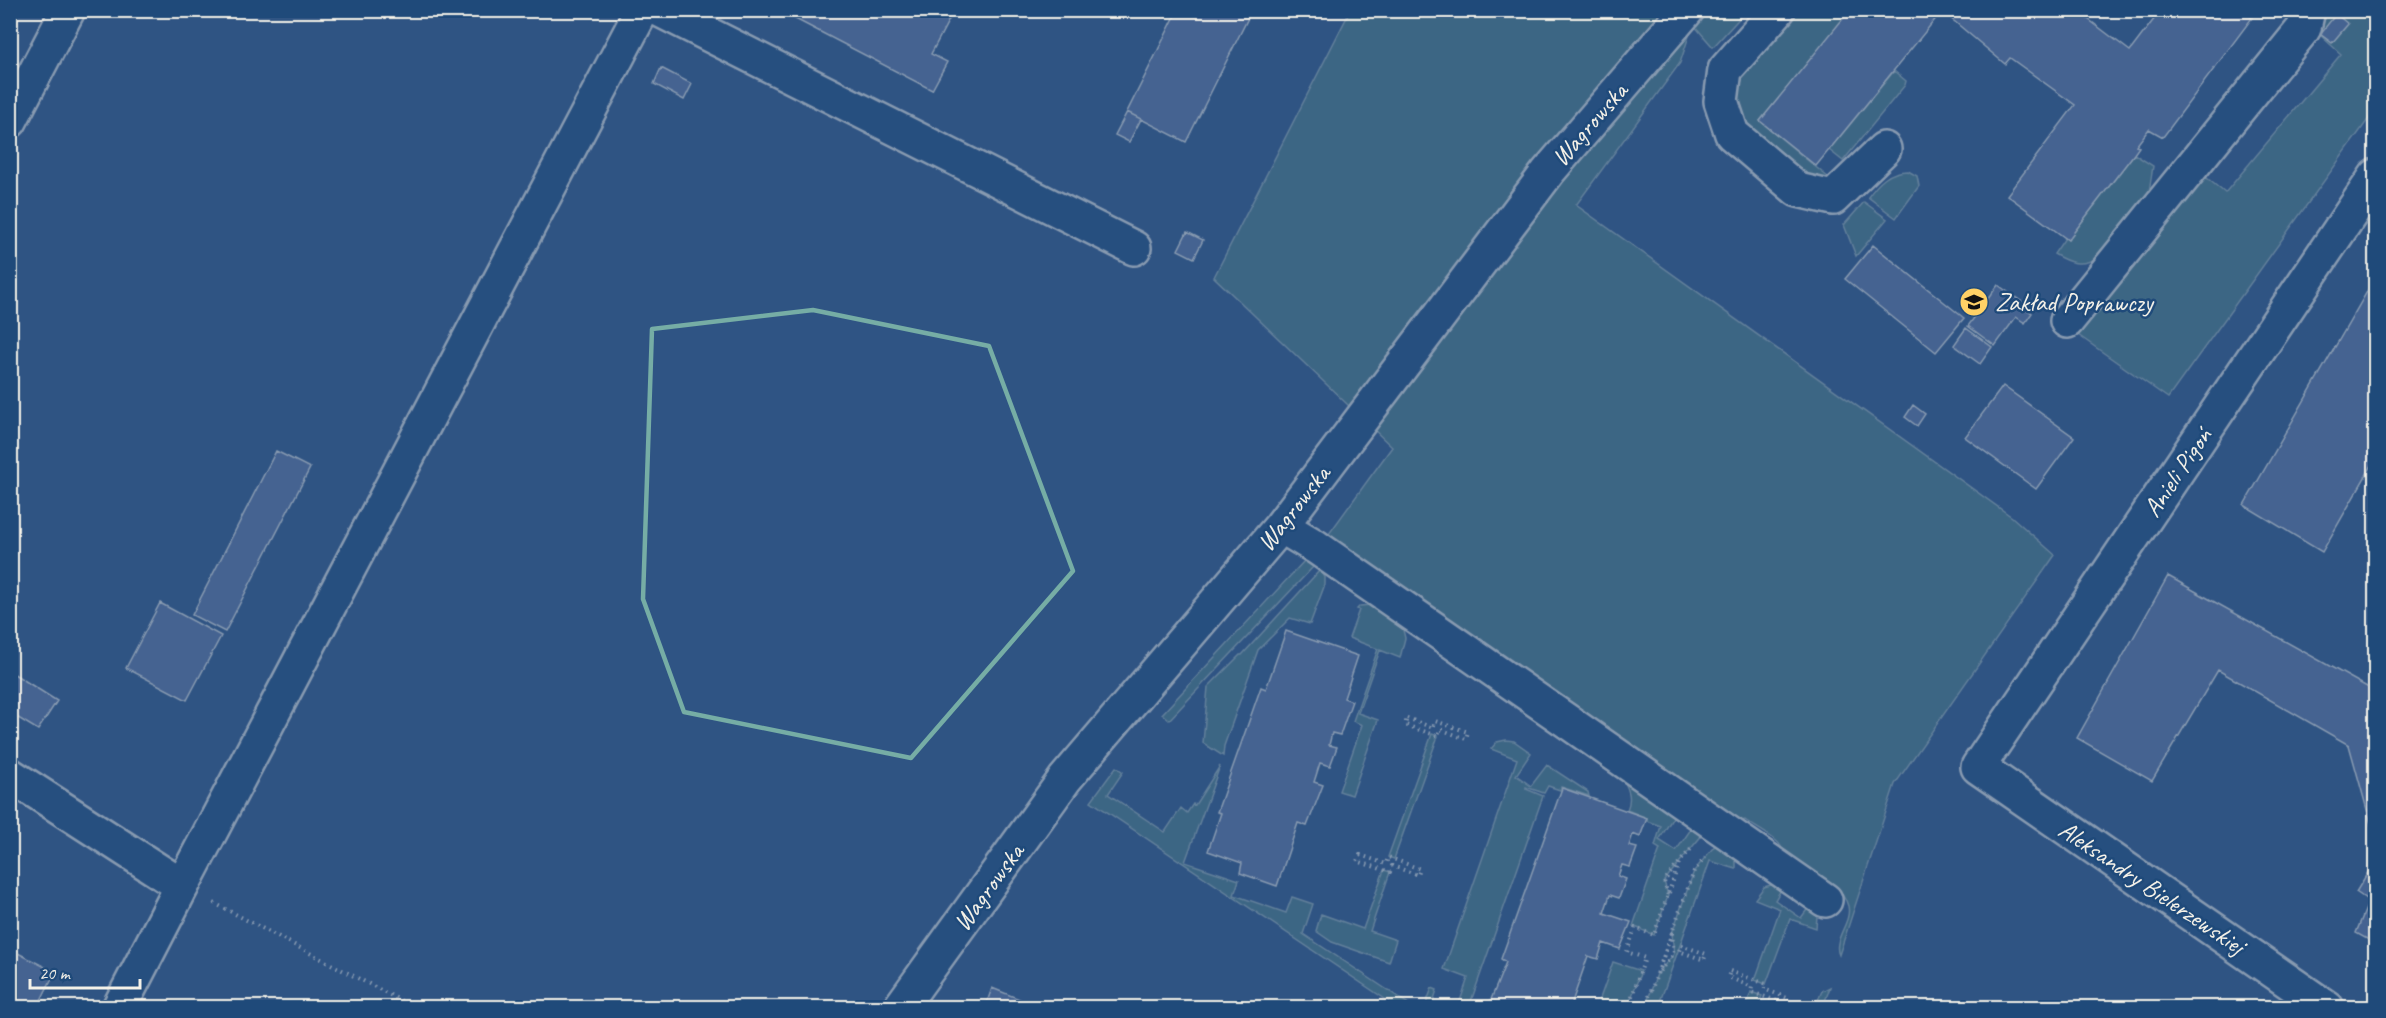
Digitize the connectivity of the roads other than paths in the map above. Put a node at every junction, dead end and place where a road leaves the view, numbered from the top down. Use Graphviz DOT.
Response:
graph roads {
  1 [pos="68,10"];
  2 [pos="642,10"];
  3 [pos="660,10"];
  4 [pos="1687,10"];
  5 [pos="1778,10"];
  6 [pos="2308,10"];
  7 [pos="10,121"];
  8 [pos="1884,149"];
  9 [pos="2376,176"];
  10 [pos="1134,248"];
  11 [pos="2067,321"];
  12 [pos="1281,526"];
  13 [pos="1978,767"];
  14 [pos="10,775"];
  15 [pos="182,886"];
  16 [pos="1825,900"];
  17 [pos="119,1008"];
  18 [pos="900,1008"];
  19 [pos="2327,1008"];
  1 -- 7 [label="street"];
  2 -- 15 [label="street"];
  3 -- 10 [label="street"];
  4 -- 12 [label="street, Wagrowska"];
  5 -- 8 [label="street"];
  6 -- 11 [label="street"];
  9 -- 13 [label="street, Anieli Pigoń"];
  12 -- 16 [label="street"];
  12 -- 18 [label="street, Wagrowska"];
  13 -- 19 [label="street, Aleksandry Bielerzewskiej"];
  14 -- 15 [label="street"];
  15 -- 17 [label="street"];
}
